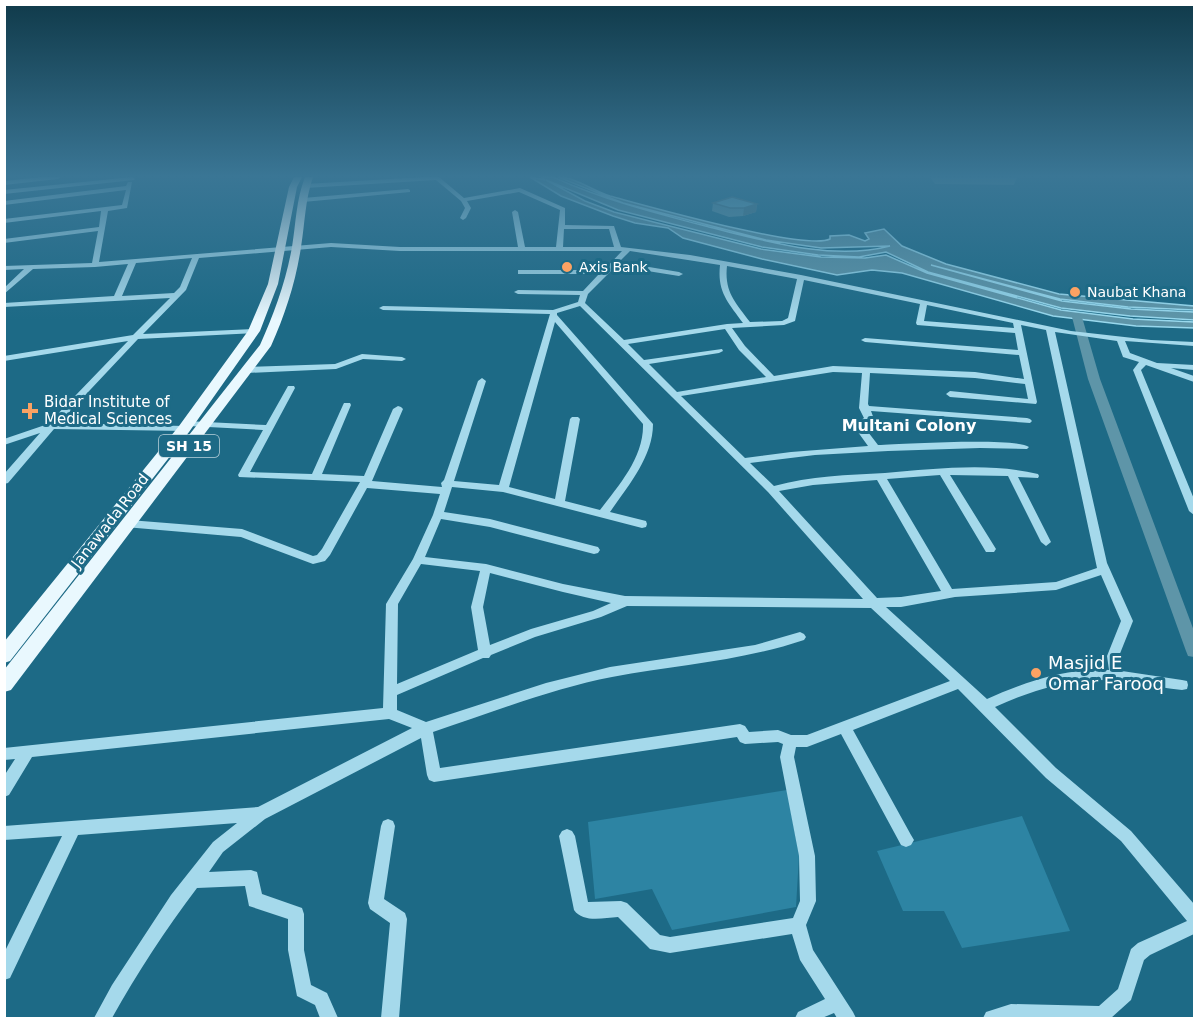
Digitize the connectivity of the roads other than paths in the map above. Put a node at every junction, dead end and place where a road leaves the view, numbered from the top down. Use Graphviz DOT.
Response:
graph roads {
  1 [pos="101,225"];
  2 [pos="285,225"];
  3 [pos="299,225"];
  4 [pos="517,225"];
  5 [pos="562,227"];
  6 [pos="100,229"];
  7 [pos="4,241"];
  8 [pos="296,248"];
  9 [pos="280,249"];
  10 [pos="522,249"];
  11 [pos="559,249"];
  12 [pos="623,249"];
  13 [pos="197,255"];
  14 [pos="133,261"];
  15 [pos="724,263"];
  16 [pos="95,265"];
  17 [pos="31,267"];
  18 [pos="609,267"];
  19 [pos="4,268"];
  20 [pos="520,272"];
  21 [pos="679,274"];
  22 [pos="801,277"];
  23 [pos="4,292"];
  24 [pos="518,292"];
  25 [pos="176,295"];
  26 [pos="583,298"];
  27 [pos="117,299"];
  28 [pos="924,303"];
  29 [pos="4,305"];
  30 [pos="383,308"];
  31 [pos="554,314"];
  32 [pos="748,325"];
  33 [pos="728,326"];
  34 [pos="1017,327"];
  35 [pos="1050,329"];
  36 [pos="254,331"];
  37 [pos="137,337"];
  38 [pos="1115,338"];
  39 [pos="865,340"];
  40 [pos="621,343"];
  41 [pos="1194,344"];
  42 [pos="719,351"];
  43 [pos="1022,353"];
  44 [pos="4,359"];
  45 [pos="402,359"];
  46 [pos="642,363"];
  47 [pos="1148,363"];
  48 [pos="1194,367"];
  49 [pos="247,370"];
  50 [pos="866,371"];
  51 [pos="772,379"];
  52 [pos="1194,380"];
  53 [pos="483,381"];
  54 [pos="1029,382"];
  55 [pos="291,388"];
  56 [pos="673,394"];
  57 [pos="950,394"];
  58 [pos="981,398"];
  59 [pos="347,405"];
  60 [pos="864,408"];
  61 [pos="398,409"];
  62 [pos="575,418"];
  63 [pos="986,419"];
  64 [pos="1027,421"];
  65 [pos="206,424"];
  66 [pos="51,426"];
  67 [pos="187,426"];
  68 [pos="269,428"];
  69 [pos="4,442"];
  70 [pos="1024,447"];
  71 [pos="875,448"];
  72 [pos="743,461"];
  73 [pos="943,472"];
  74 [pos="1011,472"];
  75 [pos="880,476"];
  76 [pos="1034,476"];
  77 [pos="315,478"];
  78 [pos="4,481"];
  79 [pos="366,481"];
  80 [pos="445,487"];
  81 [pos="503,489"];
  82 [pos="772,490"];
  83 [pos="559,503"];
  84 [pos="1194,508"];
  85 [pos="603,514"];
  86 [pos="438,515"];
  87 [pos="129,524"];
  88 [pos="642,524"];
  89 [pos="1046,542"];
  90 [pos="990,549"];
  91 [pos="594,550"];
  92 [pos="418,560"];
  93 [pos="486,568"];
  94 [pos="1103,570"];
  95 [pos="949,594"];
  96 [pos="625,600"];
  97 [pos="873,601"];
  98 [pos="800,638"];
  99 [pos="484,654"];
  100 [pos="4,656"];
  101 [pos="1116,677"];
  102 [pos="4,684"];
  103 [pos="957,684"];
  104 [pos="1182,685"];
  105 [pos="390,692"];
  106 [pos="985,706"];
  107 [pos="390,713"];
  108 [pos="844,727"];
  109 [pos="426,728"];
  110 [pos="791,741"];
  111 [pos="28,751"];
  112 [pos="4,754"];
  113 [pos="4,790"];
  114 [pos="260,814"];
  115 [pos="388,826"];
  116 [pos="74,829"];
  117 [pos="4,833"];
  118 [pos="567,836"];
  119 [pos="906,840"];
  120 [pos="193,880"];
  121 [pos="1194,916"];
  122 [pos="798,925"];
  123 [pos="1194,926"];
  124 [pos="4,972"];
  125 [pos="835,1003"];
  126 [pos="1103,1017"];
  127 [pos="103,1018"];
  128 [pos="329,1018"];
  129 [pos="390,1018"];
  130 [pos="804,1018"];
  131 [pos="847,1018"];
  132 [pos="992,1018"];
  1 -- 6 [label="street"];
  2 -- 9 [label="main road, Janawada Road / SH 15"];
  3 -- 8 [label="main road, Janawada Road / SH 15"];
  4 -- 10 [label="street"];
  5 -- 11 [label="street"];
  5 -- 12 [label="street"];
  6 -- 7 [label="street"];
  6 -- 16 [label="street"];
  8 -- 9 [label="street"];
  8 -- 10 [label="street"];
  8 -- 49 [label="main road, Janawada Road / SH 15"];
  9 -- 13 [label="street"];
  9 -- 36 [label="main road, Janawada Road / SH 15"];
  10 -- 11 [label="street"];
  11 -- 12 [label="street"];
  12 -- 15 [label="street"];
  12 -- 18 [label="street"];
  13 -- 14 [label="street"];
  13 -- 25 [label="street"];
  14 -- 16 [label="street"];
  14 -- 27 [label="street"];
  15 -- 22 [label="street"];
  15 -- 32 [label="street"];
  16 -- 17 [label="street"];
  17 -- 19 [label="street"];
  17 -- 23 [label="street"];
  18 -- 20 [label="street"];
  18 -- 21 [label="street"];
  18 -- 26 [label="street"];
  22 -- 28 [label="street"];
  22 -- 32 [label="street"];
  24 -- 26 [label="street"];
  25 -- 27 [label="street"];
  25 -- 37 [label="street"];
  26 -- 31 [label="street"];
  26 -- 40 [label="street"];
  27 -- 29 [label="street"];
  28 -- 34 [label="street"];
  28 -- 34 [label="street"];
  30 -- 31 [label="street"];
  31 -- 81 [label="street"];
  31 -- 85 [label="street"];
  32 -- 33 [label="street"];
  33 -- 40 [label="street"];
  33 -- 51 [label="street"];
  34 -- 35 [label="street"];
  34 -- 43 [label="street"];
  35 -- 38 [label="street"];
  35 -- 94 [label="street"];
  36 -- 37 [label="street"];
  36 -- 67 [label="main road, Janawada Road / SH 15"];
  37 -- 44 [label="street"];
  37 -- 66 [label="street"];
  38 -- 41 [label="street"];
  38 -- 47 [label="street"];
  39 -- 43 [label="street"];
  40 -- 46 [label="street"];
  42 -- 46 [label="street"];
  43 -- 54 [label="street"];
  45 -- 49 [label="street"];
  46 -- 56 [label="street"];
  47 -- 48 [label="street"];
  47 -- 52 [label="street"];
  47 -- 84 [label="street"];
  49 -- 65 [label="main road, Janawada Road / SH 15"];
  50 -- 51 [label="street"];
  50 -- 54 [label="street"];
  50 -- 60 [label="street"];
  51 -- 56 [label="street"];
  53 -- 80 [label="street"];
  54 -- 58 [label="street"];
  55 -- 68 [label="street"];
  56 -- 72 [label="street"];
  57 -- 58 [label="street"];
  58 -- 63 [label="street"];
  59 -- 77 [label="street"];
  60 -- 63 [label="street"];
  60 -- 71 [label="street"];
  61 -- 79 [label="street"];
  62 -- 83 [label="street"];
  63 -- 64 [label="street"];
  65 -- 67 [label="street"];
  65 -- 68 [label="street"];
  65 -- 87 [label="main road, Janawada Road / SH 15"];
  66 -- 67 [label="street"];
  66 -- 69 [label="street"];
  66 -- 78 [label="street"];
  67 -- 100 [label="main road, Janawada Road / SH 15"];
  68 -- 77 [label="street"];
  70 -- 71 [label="street"];
  71 -- 72 [label="street"];
  72 -- 82 [label="street"];
  73 -- 74 [label="street"];
  73 -- 75 [label="street"];
  73 -- 90 [label="street"];
  74 -- 76 [label="street"];
  74 -- 89 [label="street"];
  75 -- 82 [label="street"];
  75 -- 95 [label="street"];
  77 -- 79 [label="street"];
  79 -- 80 [label="street"];
  79 -- 87 [label="street"];
  80 -- 81 [label="street"];
  80 -- 86 [label="street"];
  81 -- 83 [label="street"];
  82 -- 97 [label="street"];
  83 -- 85 [label="street"];
  85 -- 88 [label="street"];
  86 -- 91 [label="street"];
  86 -- 92 [label="street"];
  87 -- 102 [label="main road, Janawada Road / SH 15"];
  92 -- 93 [label="street"];
  92 -- 105 [label="street"];
  93 -- 96 [label="street"];
  93 -- 99 [label="street"];
  94 -- 95 [label="street"];
  94 -- 101 [label="street"];
  95 -- 97 [label="street"];
  96 -- 97 [label="street"];
  96 -- 99 [label="street"];
  97 -- 103 [label="street"];
  98 -- 109 [label="street"];
  99 -- 105 [label="street"];
  101 -- 104 [label="street"];
  101 -- 106 [label="street"];
  103 -- 106 [label="street"];
  103 -- 108 [label="street"];
  105 -- 107 [label="street"];
  106 -- 121 [label="street"];
  107 -- 109 [label="street"];
  107 -- 111 [label="street"];
  108 -- 110 [label="street"];
  108 -- 119 [label="street"];
  109 -- 110 [label="street"];
  109 -- 114 [label="street"];
  110 -- 122 [label="street"];
  111 -- 112 [label="street"];
  111 -- 113 [label="street"];
  114 -- 116 [label="street"];
  114 -- 120 [label="street"];
  115 -- 129 [label="street"];
  116 -- 117 [label="street"];
  116 -- 124 [label="street"];
  118 -- 122 [label="street"];
  120 -- 127 [label="street"];
  120 -- 128 [label="street"];
  122 -- 125 [label="street"];
  123 -- 126 [label="street"];
  125 -- 130 [label="street"];
  125 -- 131 [label="street"];
  126 -- 132 [label="street"];
}
